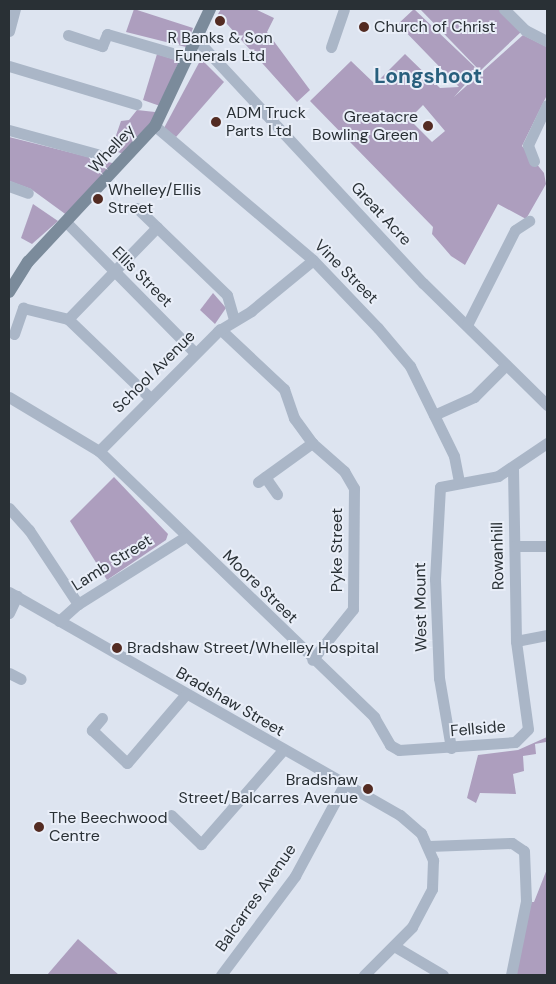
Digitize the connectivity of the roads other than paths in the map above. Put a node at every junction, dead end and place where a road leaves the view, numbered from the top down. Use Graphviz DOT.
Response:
graph roads {
  1 [pos="15,9"];
  2 [pos="210,9"];
  3 [pos="344,9"];
  4 [pos="504,9"];
  5 [pos="9,31"];
  6 [pos="68,35"];
  7 [pos="197,40"];
  8 [pos="547,41"];
  9 [pos="331,47"];
  10 [pos="189,58"];
  11 [pos="9,66"];
  12 [pos="547,105"];
  13 [pos="131,106"];
  14 [pos="155,126"];
  15 [pos="9,130"];
  16 [pos="97,154"];
  17 [pos="534,161"];
  18 [pos="9,186"];
  19 [pos="28,193"];
  20 [pos="138,208"];
  21 [pos="528,221"];
  22 [pos="67,223"];
  23 [pos="157,227"];
  24 [pos="313,260"];
  25 [pos="111,271"];
  26 [pos="9,292"];
  27 [pos="68,319"];
  28 [pos="234,320"];
  29 [pos="467,325"];
  30 [pos="220,329"];
  31 [pos="14,334"];
  32 [pos="195,353"];
  33 [pos="506,365"];
  34 [pos="9,397"];
  35 [pos="150,398"];
  36 [pos="547,405"];
  37 [pos="434,415"];
  38 [pos="547,443"];
  39 [pos="312,444"];
  40 [pos="99,451"];
  41 [pos="513,469"];
  42 [pos="460,482"];
  43 [pos="277,494"];
  44 [pos="9,508"];
  45 [pos="185,536"];
  46 [pos="515,546"];
  47 [pos="547,546"];
  48 [pos="13,594"];
  49 [pos="78,604"];
  50 [pos="9,613"];
  51 [pos="59,621"];
  52 [pos="547,634"];
  53 [pos="516,641"];
  54 [pos="312,660"];
  55 [pos="9,673"];
  56 [pos="21,679"];
  57 [pos="185,695"];
  58 [pos="102,718"];
  59 [pos="396,748"];
  60 [pos="451,748"];
  61 [pos="282,750"];
  62 [pos="344,785"];
  63 [pos="171,815"];
  64 [pos="429,846"];
  65 [pos="394,946"];
  66 [pos="221,975"];
  67 [pos="364,975"];
  68 [pos="443,975"];
  69 [pos="511,975"];
  1 -- 5 [label="street"];
  2 -- 7 [label="main road, Whelley"];
  3 -- 9 [label="street"];
  4 -- 8 [label="street"];
  6 -- 10 [label="street"];
  7 -- 10 [label="main road, Whelley"];
  7 -- 29 [label="street, Great Acre"];
  10 -- 14 [label="main road, Whelley"];
  11 -- 13 [label="street"];
  12 -- 17 [label="street"];
  14 -- 22 [label="main road, Whelley"];
  14 -- 24 [label="street, Vine Street"];
  15 -- 16 [label="street"];
  18 -- 19 [label="street"];
  20 -- 23 [label="street"];
  21 -- 29 [label="street"];
  22 -- 25 [label="street, Ellis Street"];
  22 -- 26 [label="main road, Whelley"];
  23 -- 25 [label="street"];
  23 -- 28 [label="street"];
  24 -- 28 [label="street, School Avenue"];
  24 -- 37 [label="street, Vine Street"];
  25 -- 27 [label="street"];
  25 -- 32 [label="street, Ellis Street"];
  27 -- 31 [label="street"];
  27 -- 35 [label="street"];
  28 -- 30 [label="street, School Avenue"];
  29 -- 33 [label="street, Great Acre"];
  30 -- 32 [label="street, School Avenue"];
  30 -- 39 [label="street, Pyke Street"];
  32 -- 35 [label="street, School Avenue"];
  33 -- 36 [label="street, Great Acre"];
  33 -- 37 [label="street"];
  34 -- 40 [label="street, Moore Street"];
  35 -- 40 [label="street, School Avenue"];
  37 -- 42 [label="street, Vine Street"];
  38 -- 41 [label="street"];
  39 -- 43 [label="street"];
  39 -- 54 [label="street, Pyke Street"];
  40 -- 45 [label="street, Moore Street"];
  41 -- 42 [label="street"];
  41 -- 46 [label="street, Rowanhill"];
  42 -- 60 [label="street, West Mount"];
  44 -- 49 [label="street"];
  45 -- 49 [label="street, Lamb Street"];
  45 -- 54 [label="street, Moore Street"];
  46 -- 47 [label="street"];
  46 -- 53 [label="street, Rowanhill"];
  48 -- 50 [label="street"];
  48 -- 51 [label="street, Bradshaw Street"];
  49 -- 51 [label="street, Lamb Street"];
  51 -- 57 [label="street, Bradshaw Street"];
  52 -- 53 [label="street"];
  53 -- 60 [label="street, Fellside"];
  54 -- 59 [label="street, Moore Street"];
  55 -- 56 [label="street"];
  57 -- 58 [label="street"];
  57 -- 61 [label="street, Bradshaw Street"];
  59 -- 60 [label="street, Fellside"];
  61 -- 62 [label="street, Bradshaw Street"];
  61 -- 63 [label="street"];
  62 -- 64 [label="street, Bradshaw Street"];
  62 -- 66 [label="street, Balcarres Avenue"];
  64 -- 65 [label="street"];
  64 -- 69 [label="street"];
  65 -- 67 [label="street"];
  65 -- 68 [label="street"];
}
